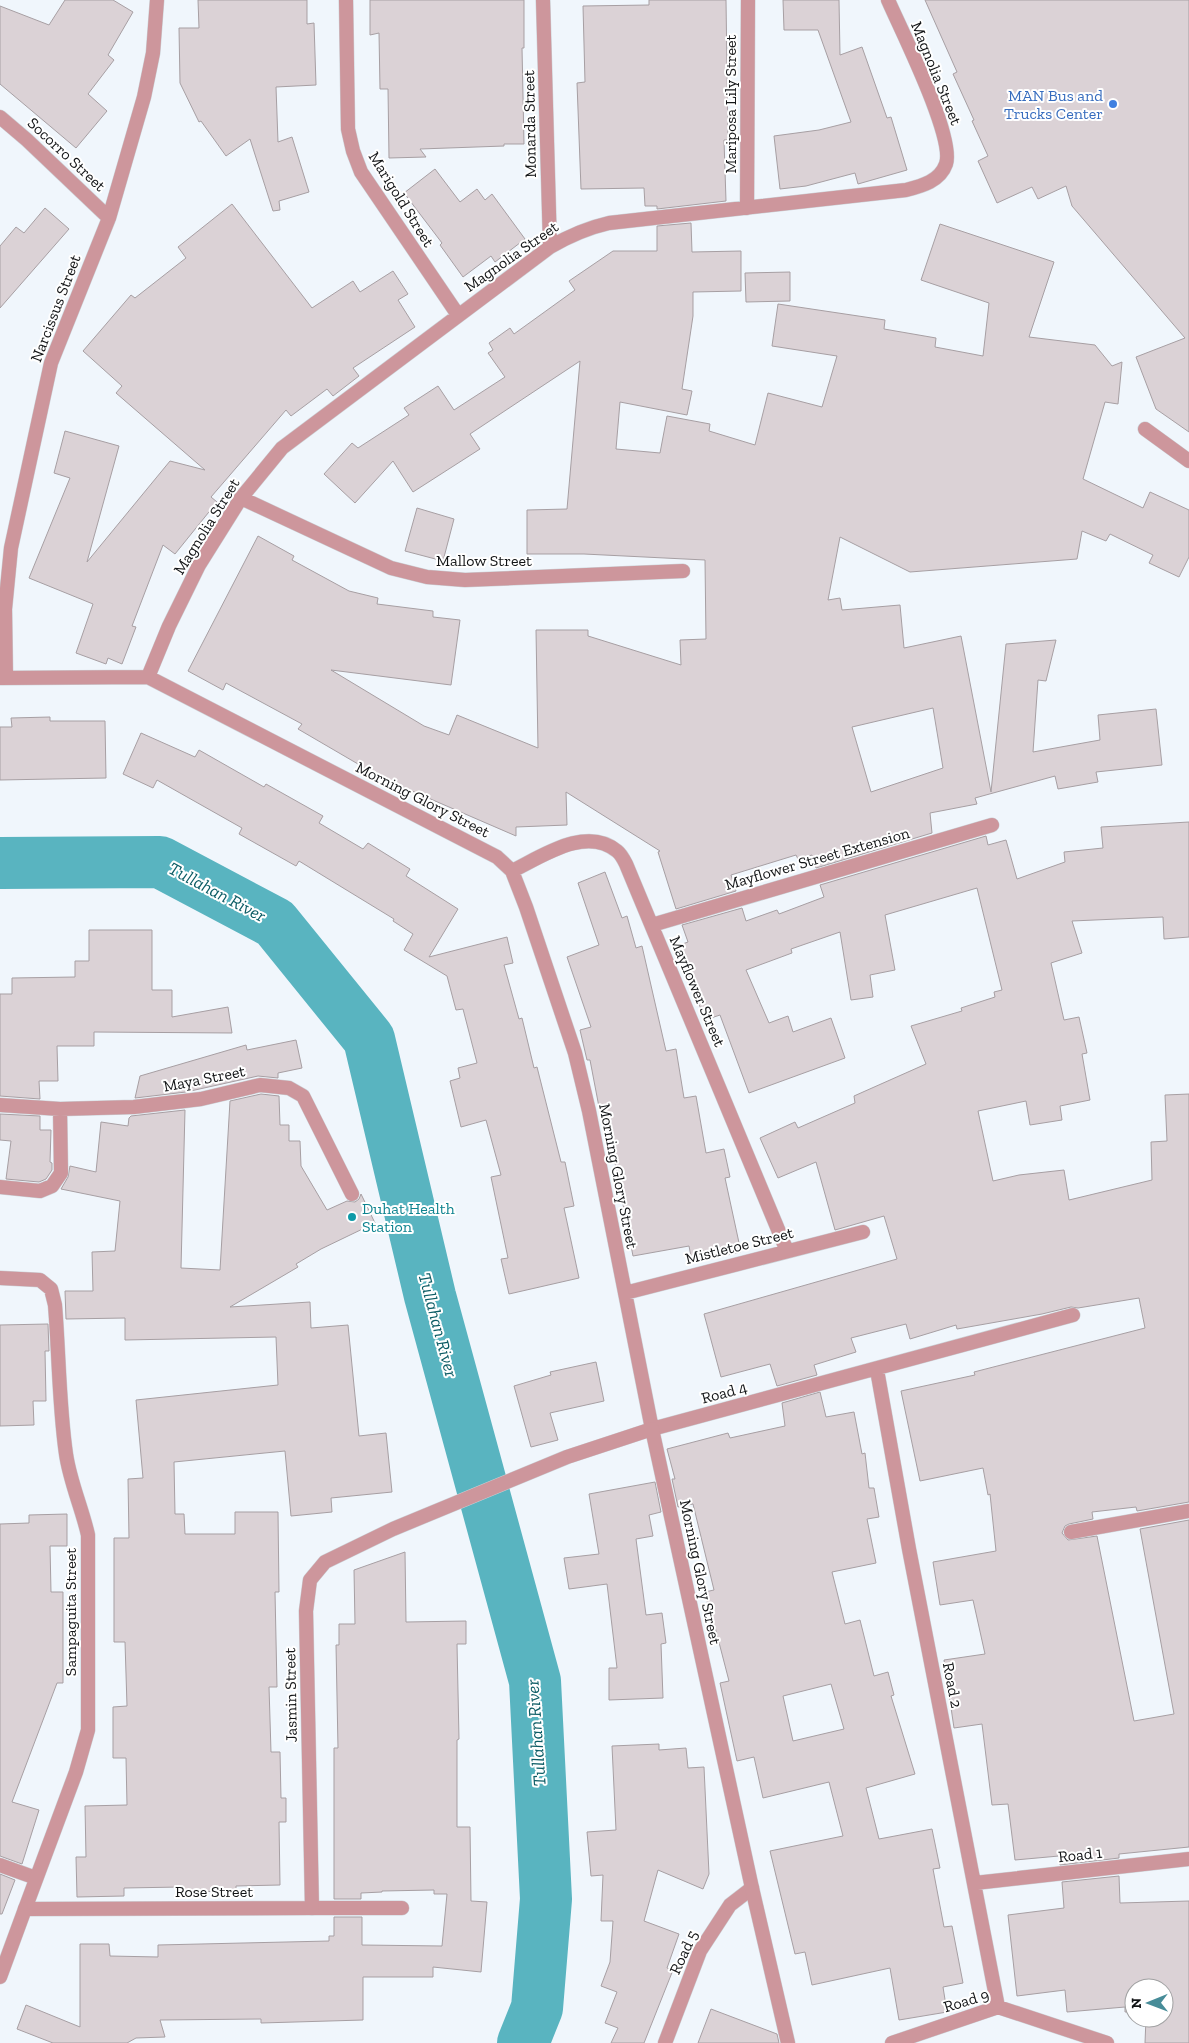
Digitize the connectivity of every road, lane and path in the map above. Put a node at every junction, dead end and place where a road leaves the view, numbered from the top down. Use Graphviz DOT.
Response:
graph roads {
  1 [pos="157,0"];
  2 [pos="346,0"];
  3 [pos="543,0"];
  4 [pos="748,0"];
  5 [pos="888,0"];
  6 [pos="0,117"];
  7 [pos="747,208"];
  8 [pos="109,218"];
  9 [pos="550,247"];
  10 [pos="458,315"];
  11 [pos="1145,429"];
  12 [pos="1189,461"];
  13 [pos="241,498"];
  14 [pos="684,571"];
  15 [pos="148,677"];
  16 [pos="3,678"];
  17 [pos="992,825"];
  18 [pos="512,872"];
  19 [pos="652,925"];
  20 [pos="0,1105"];
  21 [pos="60,1109"];
  22 [pos="0,1187"];
  23 [pos="352,1194"];
  24 [pos="863,1232"];
  25 [pos="788,1251"];
  26 [pos="0,1278"];
  27 [pos="625,1292"];
  28 [pos="1073,1315"];
  29 [pos="877,1370"];
  30 [pos="652,1429"];
  31 [pos="1189,1511"];
  32 [pos="392,1529"];
  33 [pos="1071,1532"];
  34 [pos="1189,1859"];
  35 [pos="0,1865"];
  36 [pos="36,1878"];
  37 [pos="974,1883"];
  38 [pos="752,1888"];
  39 [pos="25,1908"];
  40 [pos="312,1908"];
  41 [pos="402,1908"];
  42 [pos="0,1977"];
  43 [pos="998,2007"];
  44 [pos="665,2043"];
  45 [pos="788,2043"];
  46 [pos="892,2043"];
  47 [pos="1107,2043"];
  1 -- 8 [label="street, Narcissus Street"];
  2 -- 10 [label="street, Marigold Street"];
  3 -- 9 [label="street, Monarda Street"];
  4 -- 7 [label="street, Mariposa Lily Street"];
  5 -- 7 [label="street, Magnolia Street"];
  6 -- 8 [label="street, Socorro Street"];
  7 -- 9 [label="street, Magnolia Street"];
  8 -- 16 [label="street, Narcissus Street"];
  9 -- 10 [label="street, Magnolia Street"];
  10 -- 13 [label="street, Magnolia Street"];
  11 -- 12 [label="street"];
  13 -- 14 [label="street, Mallow Street"];
  13 -- 15 [label="street, Magnolia Street"];
  15 -- 16 [label="street, Morning Glory Street"];
  15 -- 18 [label="street, Morning Glory Street"];
  17 -- 19 [label="street, Mayflower Street Extension"];
  18 -- 19 [label="street, Mayflower Street"];
  18 -- 27 [label="street, Morning Glory Street"];
  19 -- 25 [label="street, Mayflower Street"];
  20 -- 21 [label="street, Maya Street"];
  21 -- 22 [label="street"];
  21 -- 23 [label="street, Maya Street"];
  24 -- 25 [label="street, Mistletoe Street"];
  25 -- 27 [label="street, Mistletoe Street"];
  26 -- 36 [label="street, Sampaguita Street"];
  27 -- 30 [label="street, Morning Glory Street"];
  28 -- 29 [label="street, Road 4"];
  29 -- 30 [label="street, Road 4"];
  29 -- 37 [label="street, Road 2"];
  30 -- 32 [label="street, Road 4"];
  30 -- 38 [label="street, Morning Glory Street"];
  31 -- 33 [label="street"];
  32 -- 40 [label="street, Jasmin Street"];
  34 -- 37 [label="street, Road 1"];
  35 -- 36 [label="street"];
  36 -- 39 [label="street, Sampaguita Street"];
  37 -- 43 [label="street, Road 2"];
  38 -- 44 [label="street, Road 5"];
  38 -- 45 [label="street, Morning Glory Street"];
  39 -- 40 [label="street, Rose Street"];
  39 -- 42 [label="street, Sampaguita Street"];
  40 -- 41 [label="street, Rose Street"];
  43 -- 46 [label="street, Road 9"];
  43 -- 47 [label="street, Road 9"];
}
